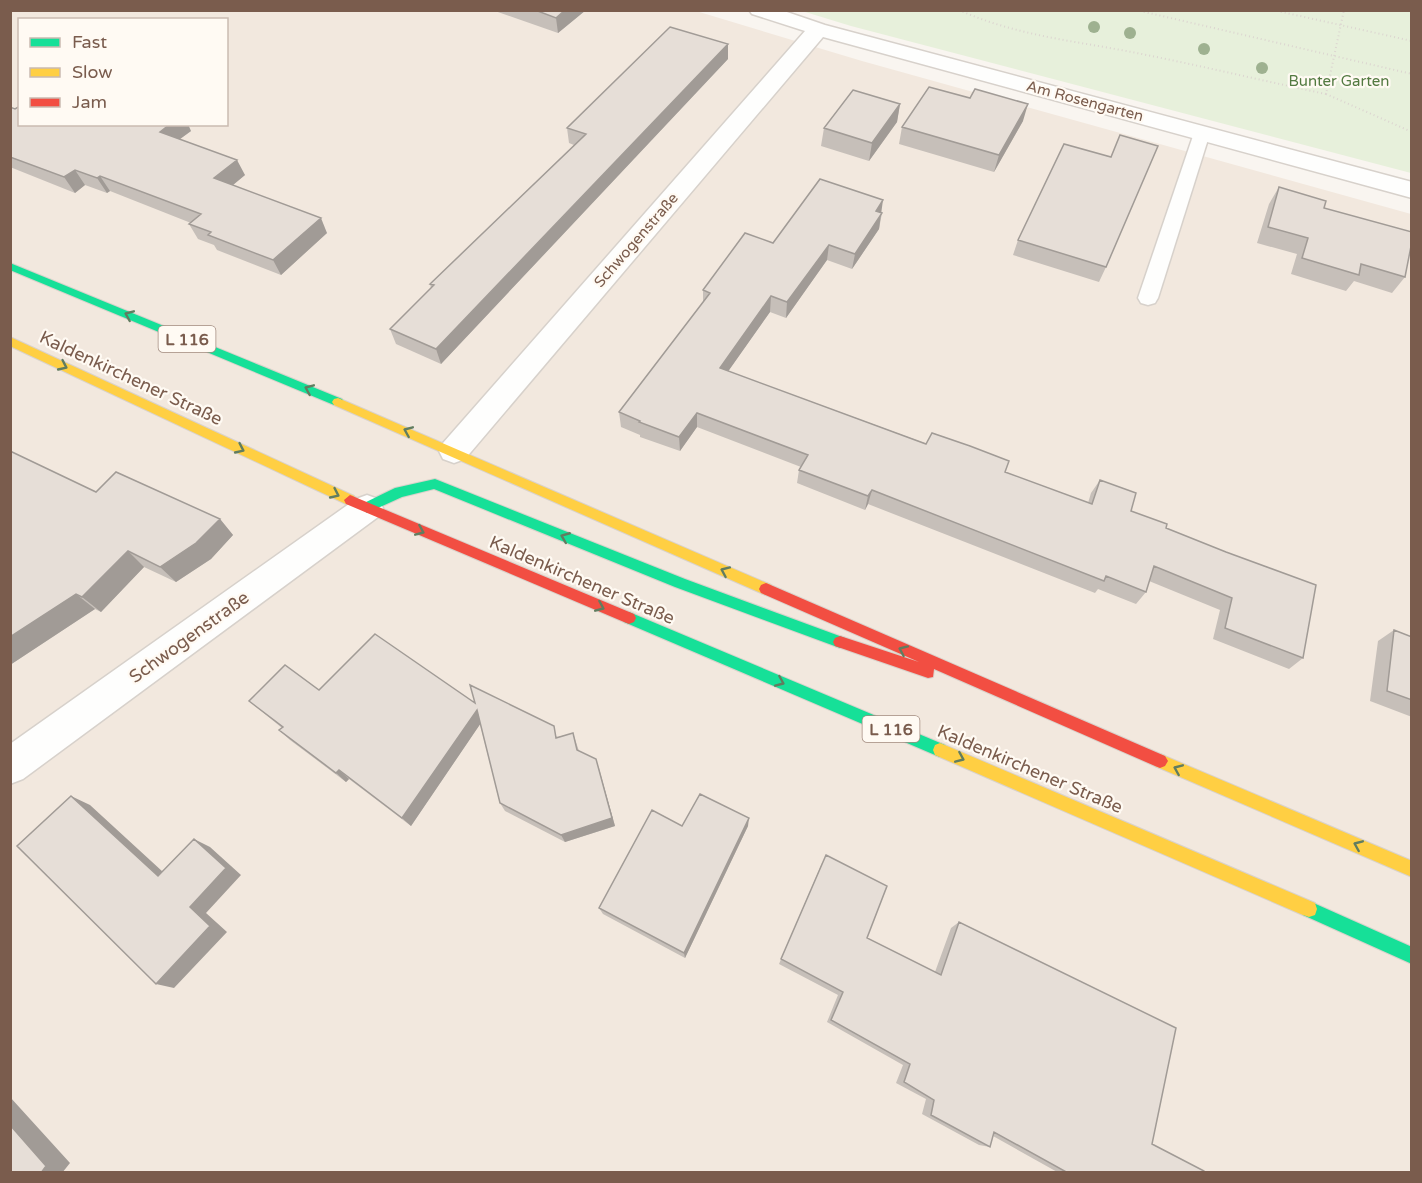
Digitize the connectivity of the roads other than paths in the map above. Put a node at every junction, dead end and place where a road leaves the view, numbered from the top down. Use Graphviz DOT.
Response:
graph roads {
  1 [pos="759,10"];
  2 [pos="818,29"];
  3 [pos="1202,134"];
  4 [pos="1412,190"];
  5 [pos="10,266"];
  6 [pos="1148,298"];
  7 [pos="10,341"];
  8 [pos="454,451"];
  9 [pos="366,508"];
  10 [pos="1015,699"];
  11 [pos="10,766"];
  12 [pos="1412,868"];
  13 [pos="1412,956"];
  1 -- 2 [label="street, Am Rosengarten"];
  2 -- 3 [label="street, Am Rosengarten"];
  2 -- 8 [label="street, Schwogenstraße"];
  3 -- 4 [label="street, Am Rosengarten"];
  3 -- 6 [label="lane"];
  8 -- 5 [label="main road, Kaldenkirchener Straße / L 116, one-way"];
  7 -- 9 [label="main road, Kaldenkirchener Straße / L 116, one-way"];
  10 -- 8 [label="main road, Kaldenkirchener Straße / L 116, one-way"];
  10 -- 9 [label="main road, Kaldenkirchener Straße, one-way"];
  9 -- 11 [label="street, Schwogenstraße"];
  9 -- 13 [label="main road, Kaldenkirchener Straße / L 116, one-way"];
  12 -- 10 [label="main road, Kaldenkirchener Straße / L 116, one-way"];
}
